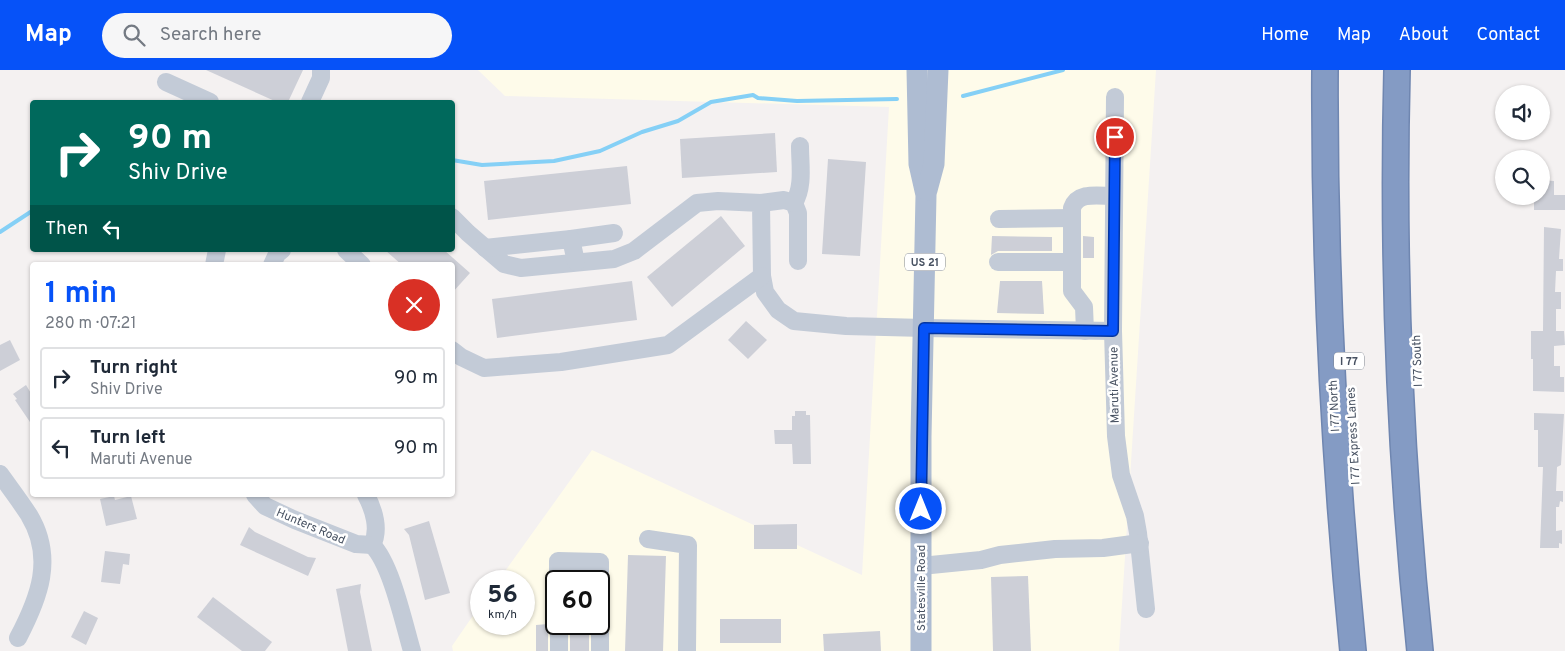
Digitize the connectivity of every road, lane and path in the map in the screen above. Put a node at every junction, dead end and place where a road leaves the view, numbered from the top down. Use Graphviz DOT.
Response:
graph roads {
  1 [pos="917,70"];
  2 [pos="938,70"];
  3 [pos="1325,70"];
  4 [pos="1342,70"];
  5 [pos="1397,70"];
  6 [pos="1414,70"];
  7 [pos="321,74"];
  8 [pos="166,82"];
  9 [pos="1115,97"];
  10 [pos="206,100"];
  11 [pos="311,100"];
  12 [pos="800,146"];
  13 [pos="926,195"];
  14 [pos="1114,196"];
  15 [pos="762,203"];
  16 [pos="794,203"];
  17 [pos="1072,218"];
  18 [pos="999,219"];
  19 [pos="455,220"];
  20 [pos="614,234"];
  21 [pos="571,239"];
  22 [pos="485,248"];
  23 [pos="348,252"];
  24 [pos="798,261"];
  25 [pos="359,262"];
  26 [pos="576,262"];
  27 [pos="998,262"];
  28 [pos="1072,262"];
  29 [pos="762,276"];
  30 [pos="924,328"];
  31 [pos="1085,331"];
  32 [pos="1113,331"];
  33 [pos="455,353"];
  34 [pos="0,474"];
  35 [pos="257,497"];
  36 [pos="367,497"];
  37 [pos="648,539"];
  38 [pos="1140,543"];
  39 [pos="372,546"];
  40 [pos="921,566"];
  41 [pos="558,570"];
  42 [pos="600,570"];
  43 [pos="1146,609"];
  44 [pos="559,635"];
  45 [pos="600,635"];
  46 [pos="18,638"];
  47 [pos="412,651"];
  48 [pos="559,651"];
  49 [pos="600,651"];
  50 [pos="687,651"];
  51 [pos="921,651"];
  52 [pos="1353,651"];
  53 [pos="1370,651"];
  54 [pos="1420,651"];
  55 [pos="1437,651"];
  1 -- 13 [label="main road, Statesville Road / US 21"];
  2 -- 13 [label="main road, Statesville Road / US 21"];
  3 -- 52 [label="highway, I 77 North / I 77"];
  4 -- 53 [label="highway, I 77 Express Lanes / I 77"];
  5 -- 54 [label="highway"];
  6 -- 55 [label="highway, I 77 South"];
  7 -- 11 [label="street"];
  8 -- 10 [label="street"];
  9 -- 14 [label="street, Maruti Avenue"];
  12 -- 16 [label="street"];
  13 -- 30 [label="main road, Statesville Road / US 21"];
  14 -- 17 [label="street"];
  14 -- 32 [label="street, Maruti Avenue"];
  15 -- 16 [label="street"];
  15 -- 26 [label="street"];
  15 -- 29 [label="street"];
  16 -- 24 [label="street"];
  17 -- 18 [label="street"];
  17 -- 28 [label="street"];
  19 -- 22 [label="street"];
  20 -- 21 [label="street"];
  21 -- 22 [label="street"];
  21 -- 26 [label="street"];
  22 -- 26 [label="street"];
  23 -- 25 [label="street"];
  27 -- 28 [label="street"];
  28 -- 31 [label="street"];
  29 -- 30 [label="street"];
  29 -- 33 [label="street"];
  30 -- 31 [label="street"];
  30 -- 40 [label="main road, Statesville Road / US 21"];
  31 -- 32 [label="street"];
  32 -- 38 [label="street, Maruti Avenue"];
  34 -- 46 [label="street"];
  35 -- 39 [label="street, Hunters Road"];
  36 -- 39 [label="street"];
  37 -- 50 [label="street"];
  38 -- 40 [label="street"];
  38 -- 43 [label="street, Maruti Avenue"];
  39 -- 47 [label="street"];
  40 -- 51 [label="main road, Statesville Road / US 21"];
  41 -- 42 [label="street"];
  44 -- 48 [label="street"];
  45 -- 49 [label="street"];
}
